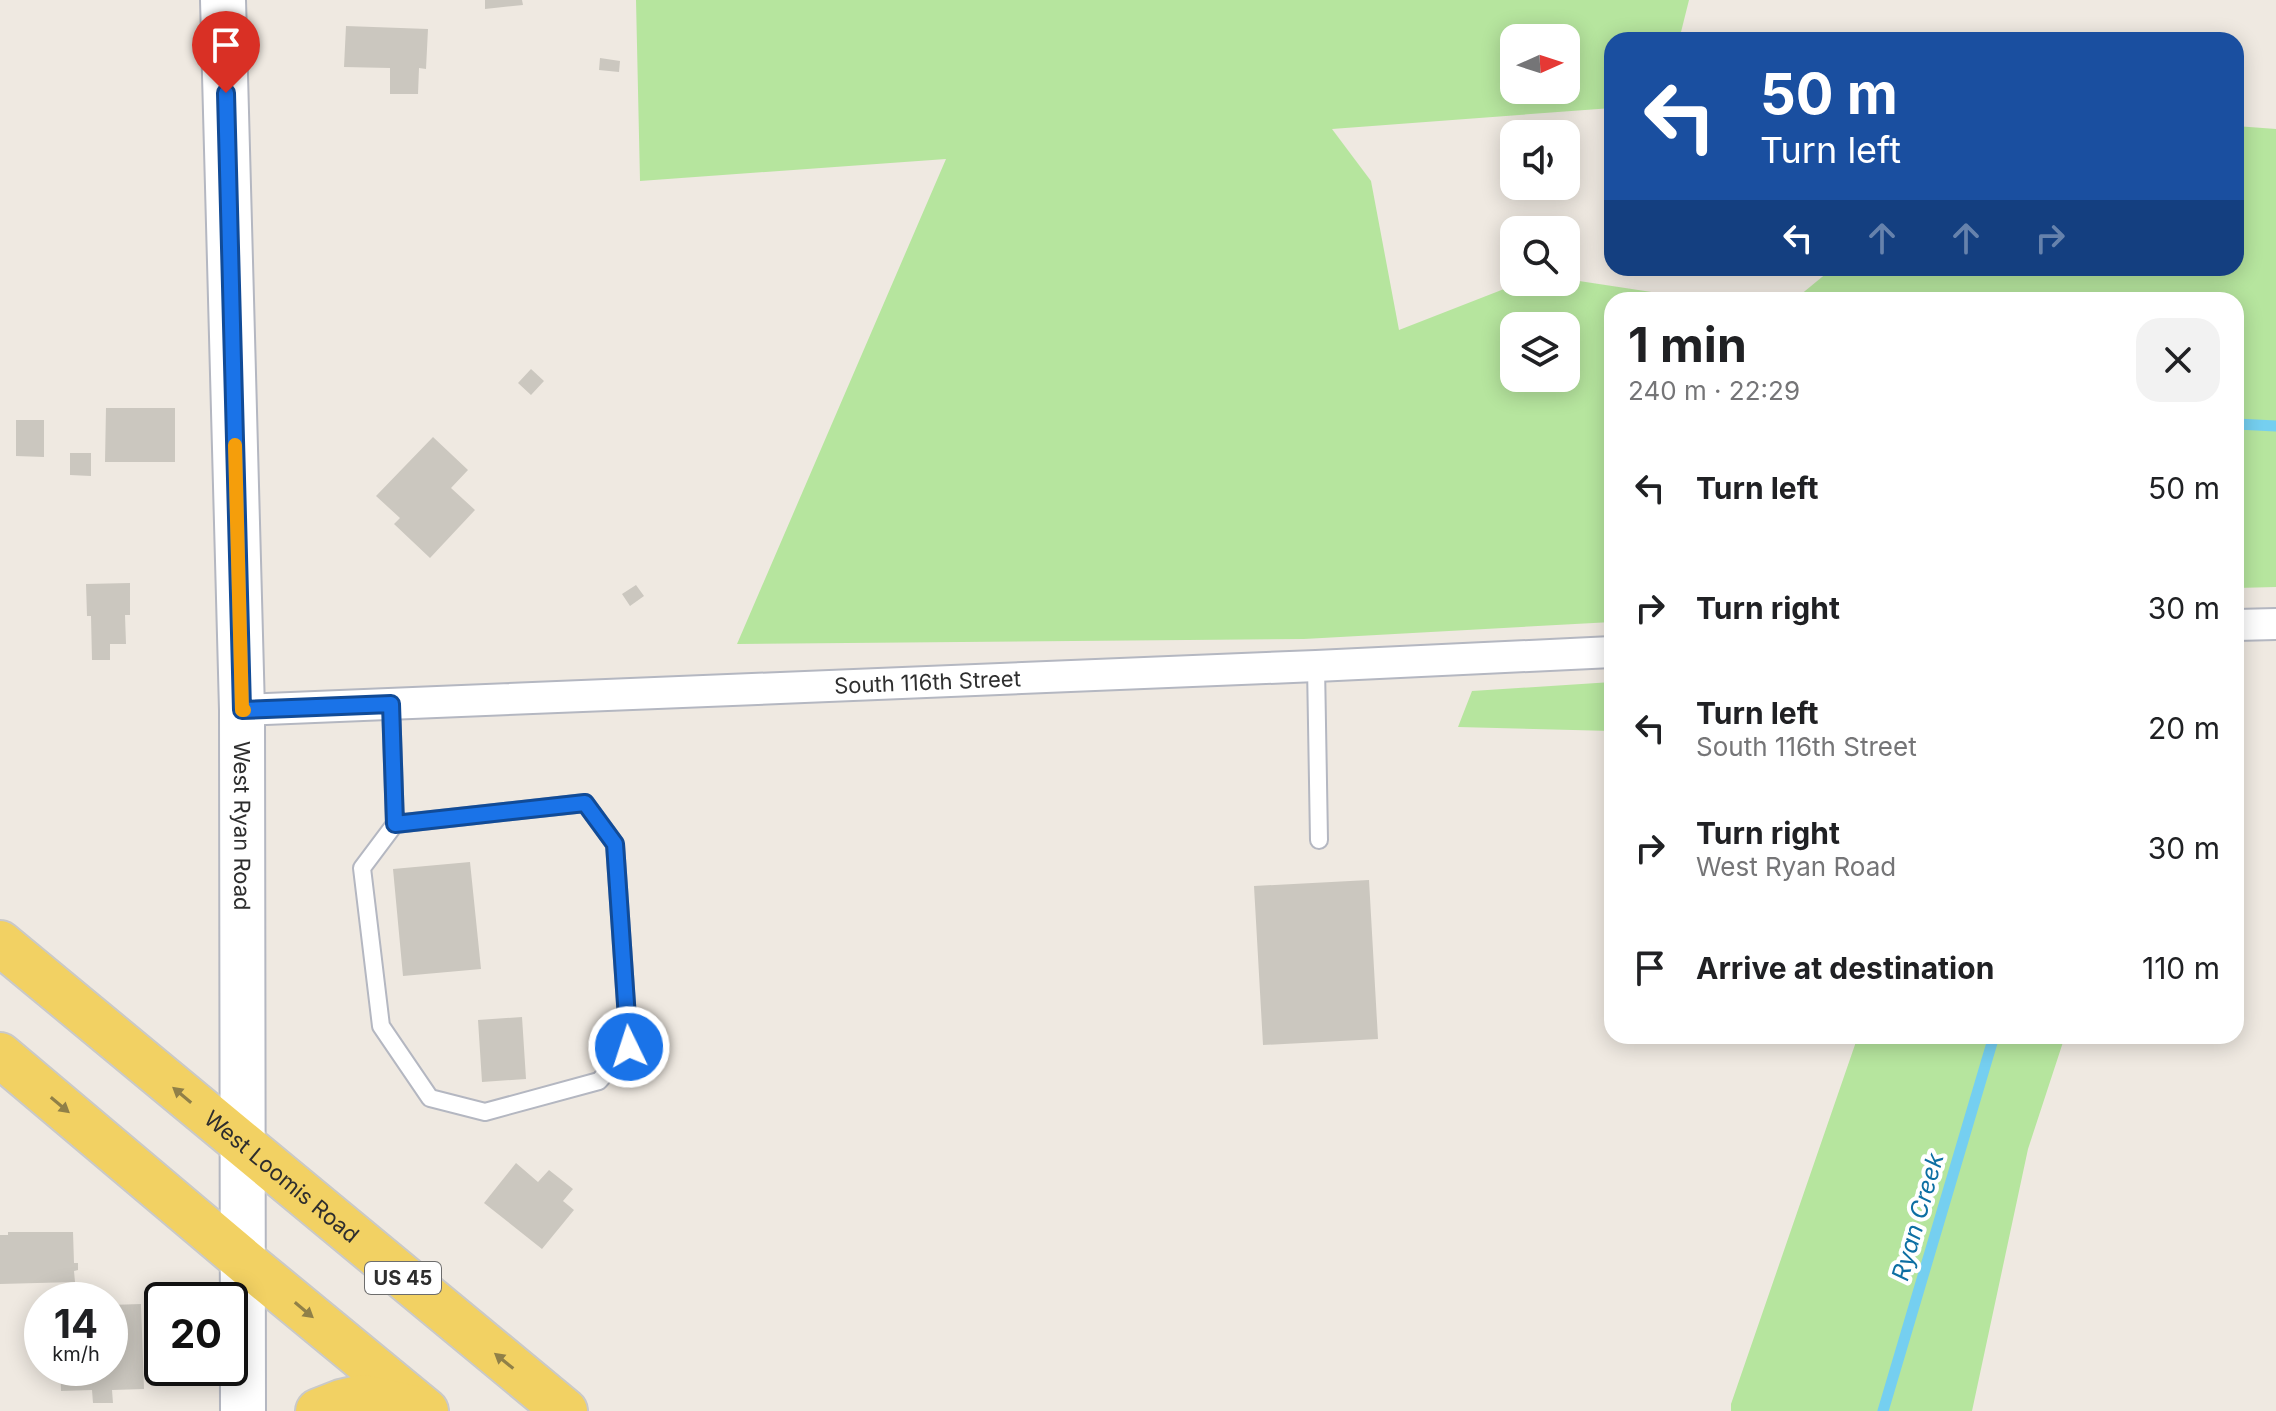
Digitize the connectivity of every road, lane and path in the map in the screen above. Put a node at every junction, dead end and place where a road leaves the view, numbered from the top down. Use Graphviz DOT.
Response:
graph roads {
  1 [pos="223,0"];
  2 [pos="2276,624"];
  3 [pos="2244,625"];
  4 [pos="1604,652"];
  5 [pos="1316,666"];
  6 [pos="391,704"];
  7 [pos="242,710"];
  8 [pos="395,824"];
  9 [pos="1319,840"];
  10 [pos="0,943"];
  11 [pos="0,1055"];
  12 [pos="241,1145"];
  13 [pos="244,1261"];
  14 [pos="425,1410"];
  15 [pos="243,1411"];
  16 [pos="318,1411"];
  17 [pos="565,1411"];
  1 -- 7 [label="street, West Ryan Road"];
  2 -- 3 [label="street"];
  4 -- 5 [label="street, South 116th Street"];
  5 -- 6 [label="street, South 116th Street"];
  5 -- 9 [label="lane"];
  6 -- 7 [label="street, South 116th Street"];
  6 -- 8 [label="lane"];
  7 -- 12 [label="street, West Ryan Road"];
  8 -- 8 [label="lane"];
  12 -- 10 [label="main road, West Loomis Road / US 45, one-way"];
  11 -- 13 [label="main road, one-way"];
  12 -- 13 [label="street, West Ryan Road"];
  17 -- 12 [label="main road, West Loomis Road / US 45, one-way"];
  13 -- 14 [label="main road, one-way"];
  13 -- 15 [label="street, West Ryan Road"];
  14 -- 16 [label="main road"];
}
